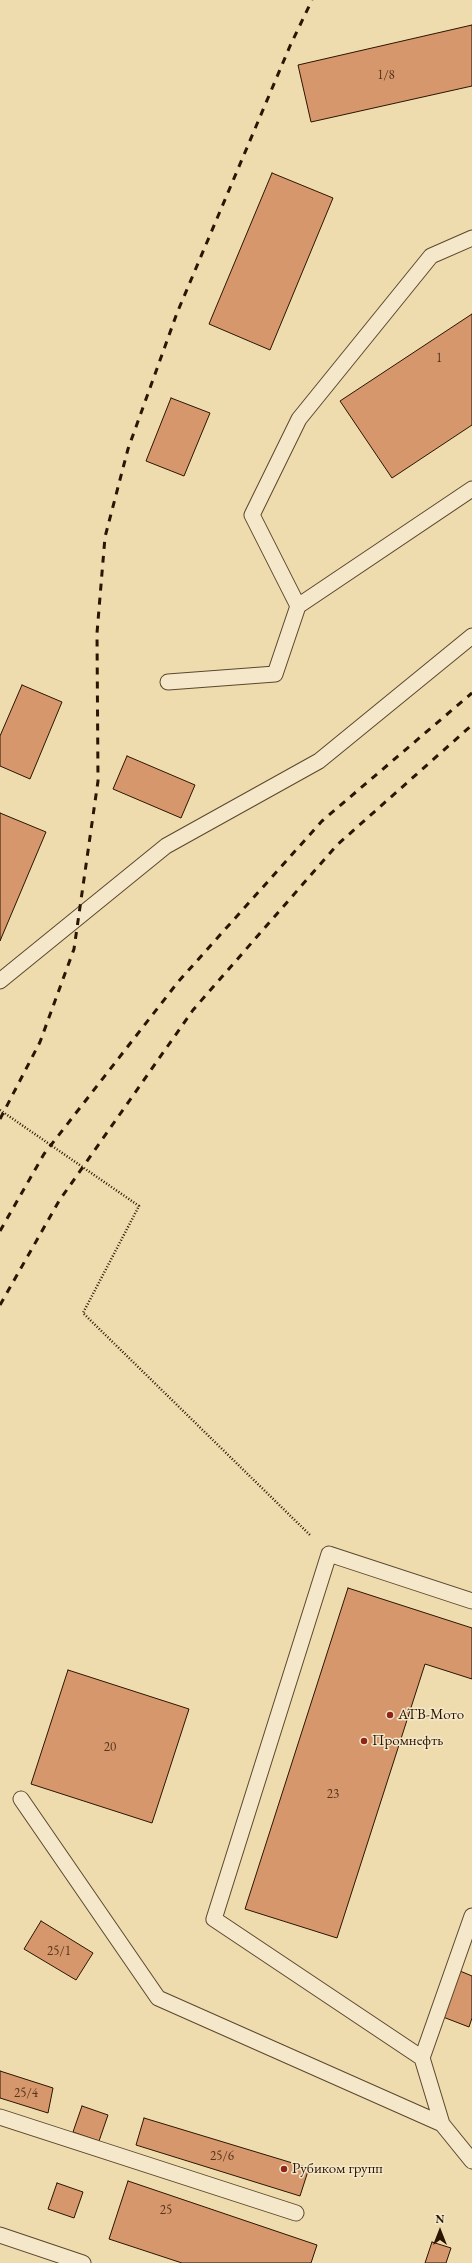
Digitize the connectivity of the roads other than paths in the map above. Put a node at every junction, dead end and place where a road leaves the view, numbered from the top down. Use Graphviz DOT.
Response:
graph roads {
  1 [pos="472,238"];
  2 [pos="472,490"];
  3 [pos="298,606"];
  4 [pos="472,636"];
  5 [pos="168,682"];
  6 [pos="0,981"];
  7 [pos="472,1601"];
  8 [pos="21,1799"];
  9 [pos="472,1916"];
  10 [pos="422,2058"];
  11 [pos="0,2117"];
  12 [pos="442,2124"];
  13 [pos="472,2161"];
  14 [pos="296,2213"];
  15 [pos="0,2235"];
  16 [pos="83,2263"];
  1 -- 3 [label="lane"];
  2 -- 3 [label="lane"];
  3 -- 5 [label="lane"];
  4 -- 6 [label="lane"];
  7 -- 10 [label="lane"];
  8 -- 12 [label="lane"];
  9 -- 10 [label="lane"];
  10 -- 12 [label="lane"];
  11 -- 14 [label="lane"];
  12 -- 13 [label="lane"];
  15 -- 16 [label="lane"];
}
